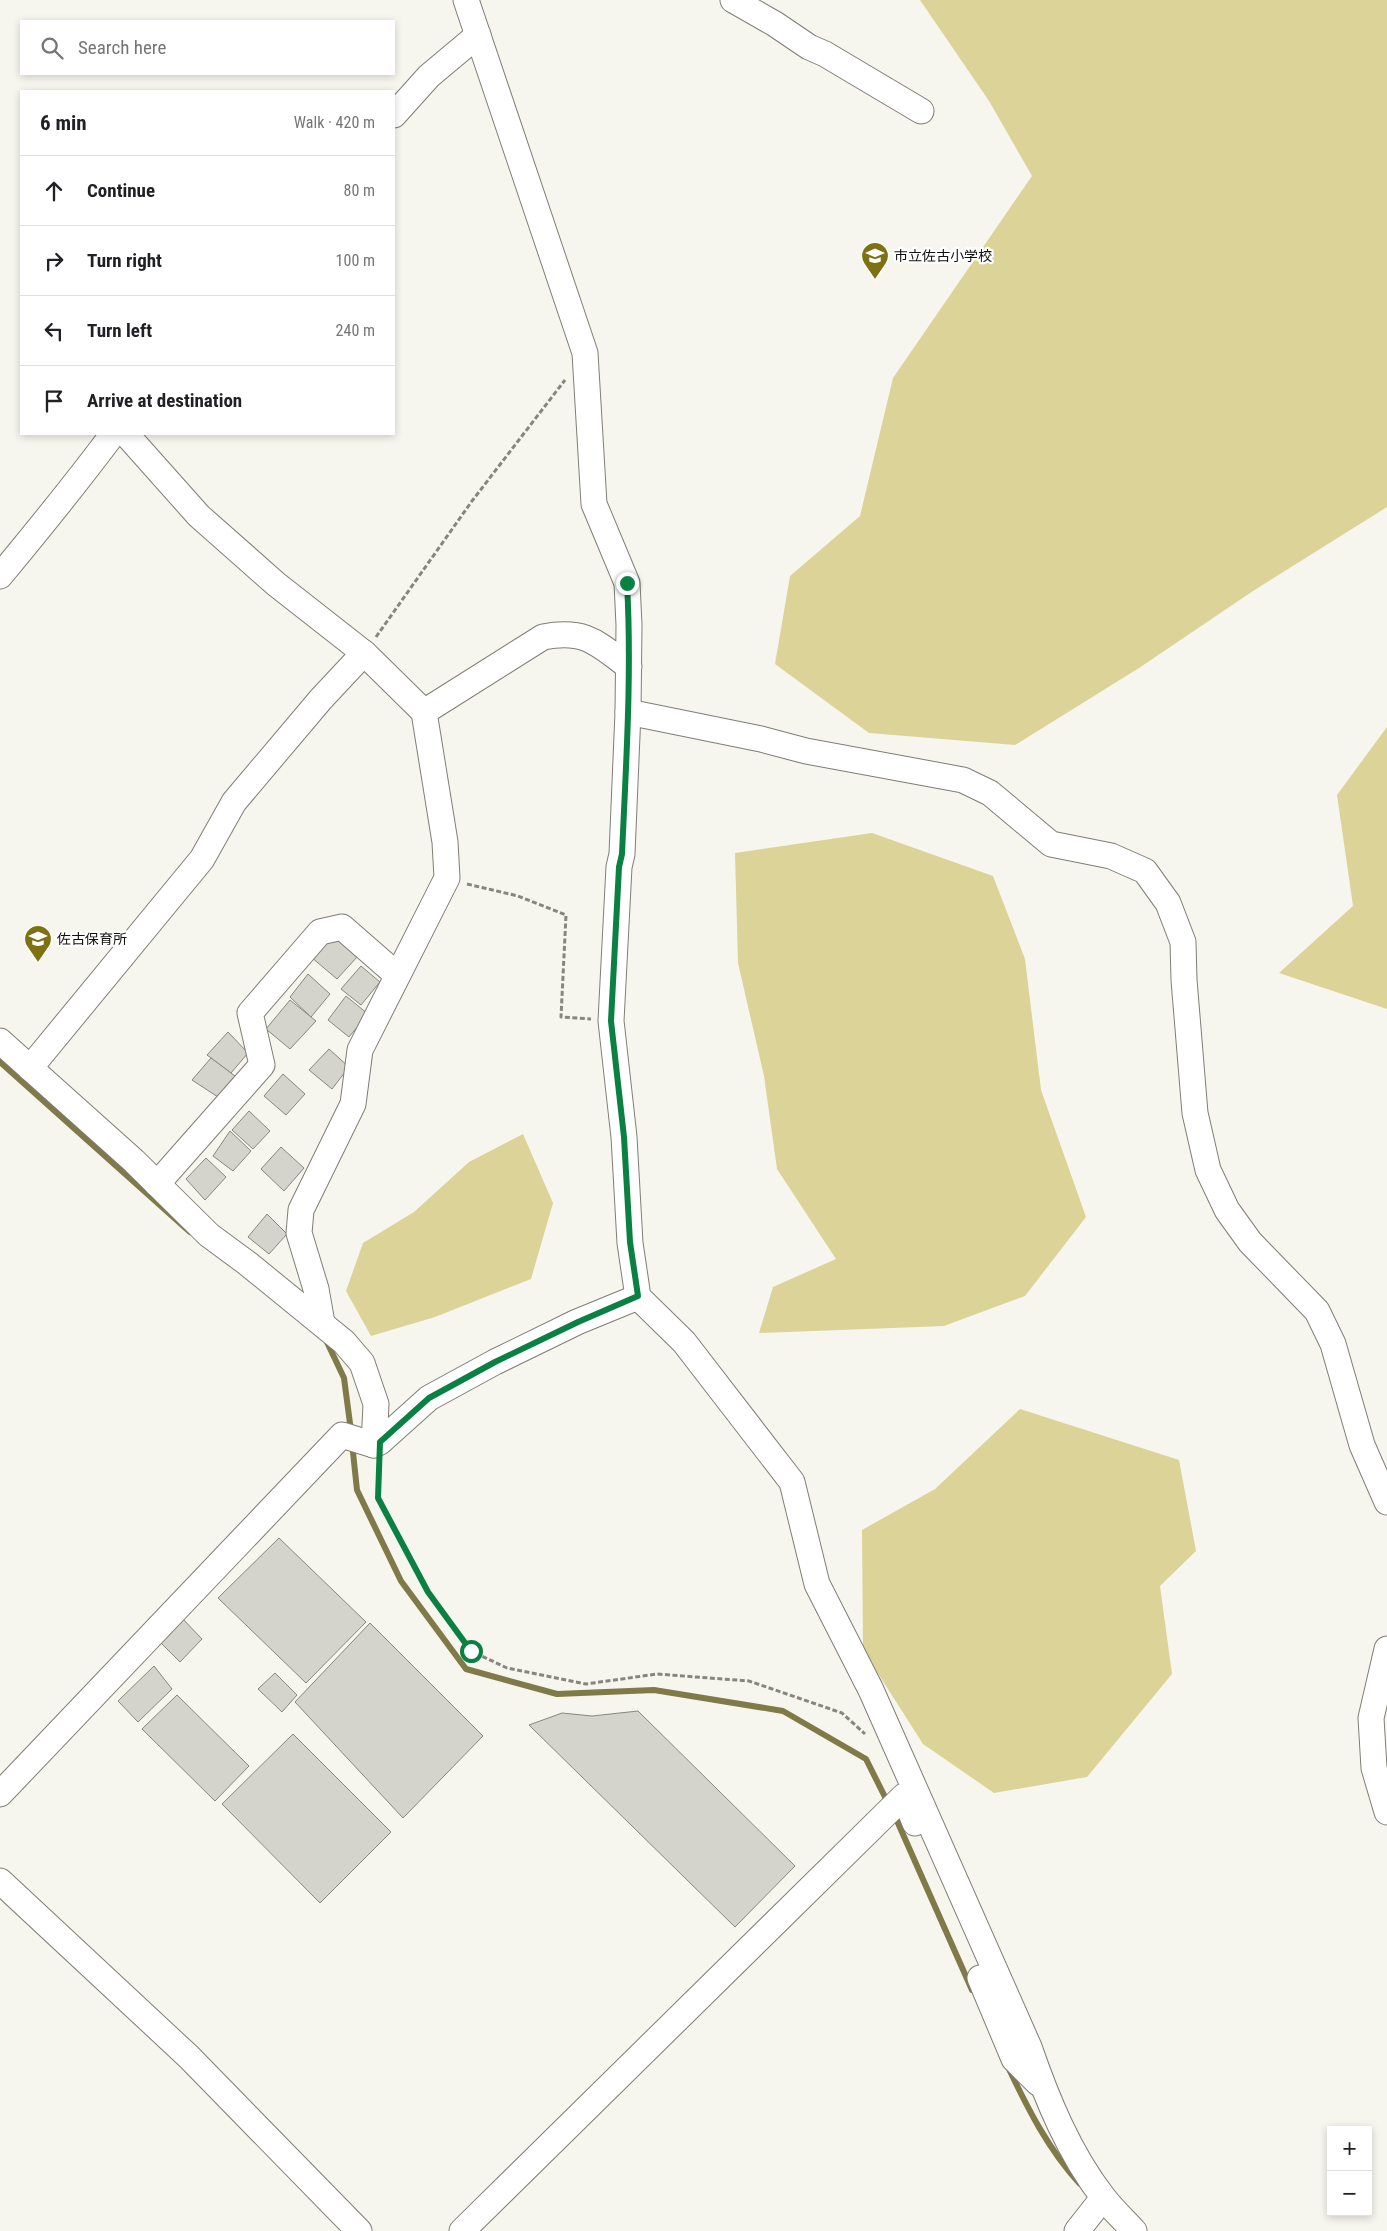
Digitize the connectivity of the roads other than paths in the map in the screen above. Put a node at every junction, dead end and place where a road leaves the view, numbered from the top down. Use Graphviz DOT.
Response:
graph roads {
  1 [pos="466,0"];
  2 [pos="733,0"];
  3 [pos="478,35"];
  4 [pos="921,111"];
  5 [pos="395,114"];
  6 [pos="112,435"];
  7 [pos="127,435"];
  8 [pos="0,576"];
  9 [pos="364,653"];
  10 [pos="629,668"];
  11 [pos="424,712"];
  12 [pos="628,712"];
  13 [pos="397,975"];
  14 [pos="0,1041"];
  15 [pos="30,1068"];
  16 [pos="157,1184"];
  17 [pos="638,1296"];
  18 [pos="322,1323"];
  19 [pos="377,1443"];
  20 [pos="1387,1502"];
  21 [pos="1387,1649"];
  22 [pos="0,1794"];
  23 [pos="1387,1812"];
  24 [pos="0,1881"];
  25 [pos="1044,2089"];
  26 [pos="1098,2204"];
  27 [pos="359,2231"];
  28 [pos="462,2231"];
  29 [pos="1077,2231"];
  30 [pos="1134,2231"];
  1 -- 3 [label="street"];
  2 -- 4 [label="street"];
  3 -- 5 [label="street"];
  3 -- 10 [label="street"];
  6 -- 8 [label="street"];
  7 -- 9 [label="street"];
  9 -- 11 [label="street"];
  9 -- 15 [label="street"];
  10 -- 11 [label="street"];
  10 -- 12 [label="street"];
  11 -- 13 [label="street"];
  12 -- 17 [label="street"];
  12 -- 20 [label="street"];
  13 -- 16 [label="street"];
  13 -- 18 [label="street"];
  14 -- 15 [label="street"];
  15 -- 16 [label="street"];
  16 -- 18 [label="street"];
  17 -- 19 [label="street"];
  17 -- 25 [label="street"];
  18 -- 19 [label="street"];
  19 -- 22 [label="street"];
  21 -- 23 [label="street"];
  24 -- 27 [label="street"];
  25 -- 26 [label="street"];
  25 -- 28 [label="street"];
  26 -- 29 [label="street"];
  26 -- 30 [label="street"];
}
